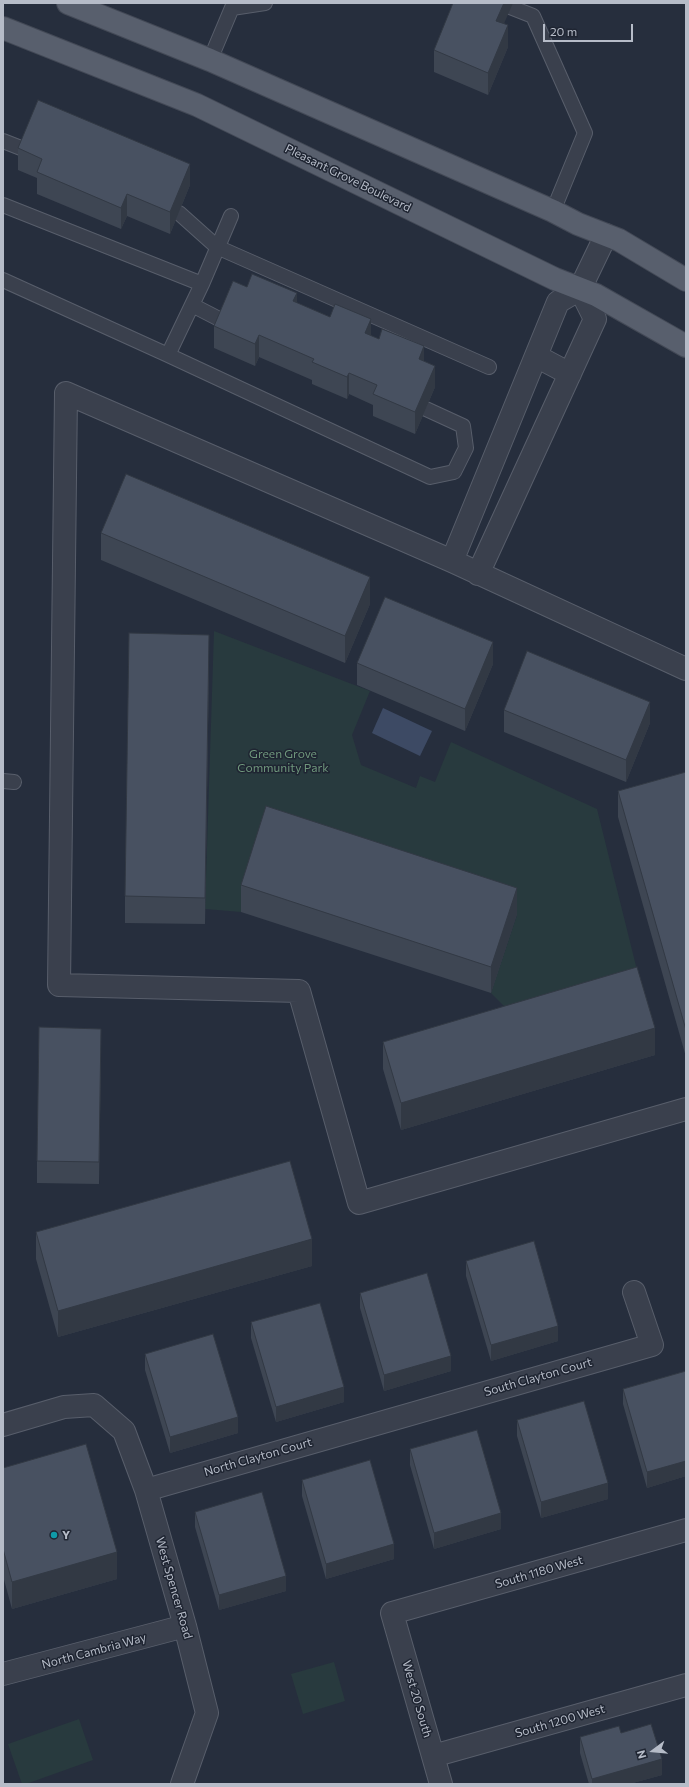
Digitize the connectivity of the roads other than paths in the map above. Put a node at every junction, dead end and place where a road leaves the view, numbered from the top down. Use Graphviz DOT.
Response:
graph roads {
  1 [pos="68,3"];
  2 [pos="265,3"];
  3 [pos="500,3"];
  4 [pos="233,6"];
  5 [pos="3,28"];
  6 [pos="210,60"];
  7 [pos="3,141"];
  8 [pos="26,150"];
  9 [pos="3,206"];
  10 [pos="554,211"];
  11 [pos="178,213"];
  12 [pos="231,216"];
  13 [pos="606,235"];
  14 [pos="216,247"];
  15 [pos="3,280"];
  16 [pos="686,280"];
  17 [pos="202,284"];
  18 [pos="580,289"];
  19 [pos="192,305"];
  20 [pos="225,322"];
  21 [pos="686,346"];
  22 [pos="168,355"];
  23 [pos="536,356"];
  24 [pos="489,367"];
  25 [pos="570,374"];
  26 [pos="426,409"];
  27 [pos="452,561"];
  28 [pos="478,574"];
  29 [pos="686,669"];
  30 [pos="686,1109"];
  31 [pos="634,1292"];
  32 [pos="3,1425"];
  33 [pos="371,1425"];
  34 [pos="146,1490"];
  35 [pos="686,1530"];
  36 [pos="392,1613"];
  37 [pos="186,1626"];
  38 [pos="3,1674"];
  39 [pos="685,1690"];
  40 [pos="434,1756"];
  41 [pos="182,1784"];
  42 [pos="441,1784"];
  1 -- 6 [label="main road"];
  2 -- 4 [label="lane"];
  3 -- 10 [label="lane"];
  4 -- 6 [label="lane"];
  5 -- 18 [label="main road, Pleasant Grove Boulevard"];
  6 -- 10 [label="main road"];
  7 -- 8 [label="lane"];
  9 -- 17 [label="lane"];
  10 -- 13 [label="main road"];
  11 -- 14 [label="lane"];
  12 -- 14 [label="lane"];
  13 -- 16 [label="main road"];
  13 -- 18 [label="street"];
  14 -- 17 [label="lane"];
  14 -- 24 [label="lane"];
  15 -- 22 [label="lane"];
  17 -- 19 [label="lane"];
  18 -- 21 [label="main road, Pleasant Grove Boulevard"];
  18 -- 23 [label="street"];
  18 -- 25 [label="street"];
  19 -- 20 [label="lane"];
  19 -- 22 [label="lane"];
  22 -- 26 [label="lane"];
  23 -- 25 [label="street"];
  23 -- 27 [label="street"];
  25 -- 28 [label="street"];
  27 -- 28 [label="street"];
  27 -- 30 [label="street"];
  28 -- 29 [label="street"];
  31 -- 33 [label="street, South Clayton Court"];
  32 -- 34 [label="street, West Spencer Road"];
  33 -- 34 [label="street, North Clayton Court"];
  34 -- 37 [label="street, West Spencer Road"];
  35 -- 36 [label="street, South 1180 West"];
  36 -- 40 [label="street, West 20 South"];
  37 -- 38 [label="street, North Cambria Way"];
  37 -- 41 [label="street, West Spencer Road"];
  39 -- 40 [label="street, South 1200 West"];
  40 -- 42 [label="street, West 20 South"];
}
